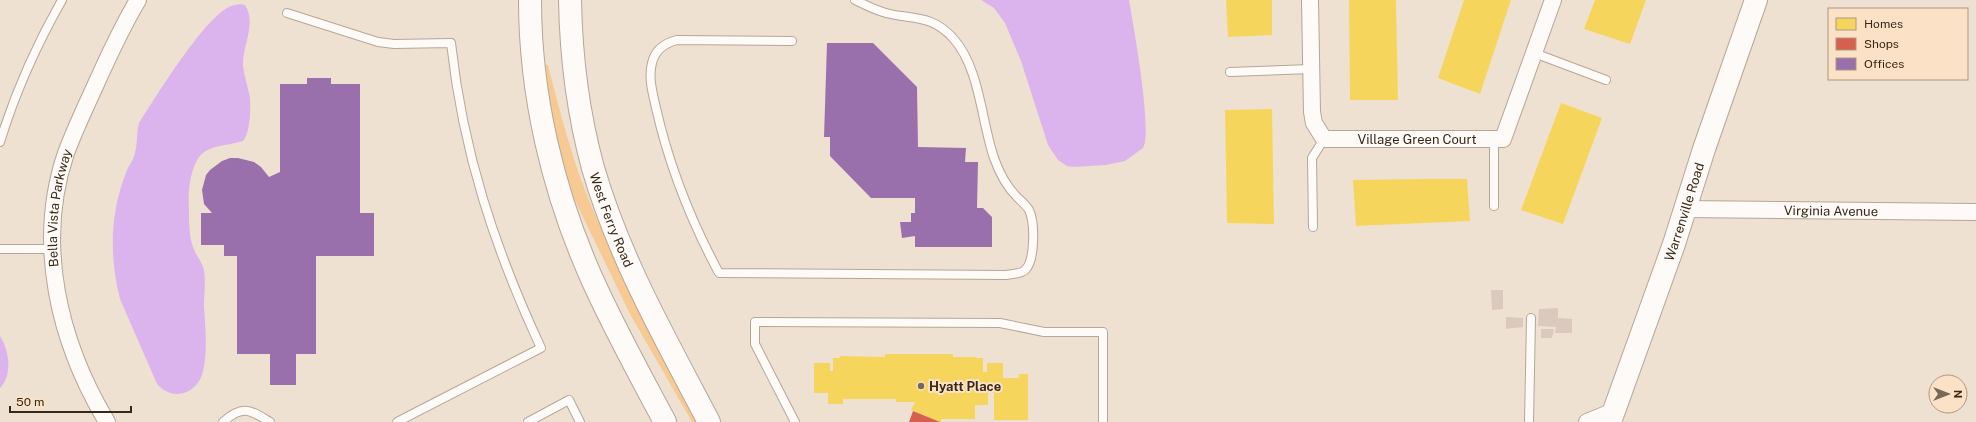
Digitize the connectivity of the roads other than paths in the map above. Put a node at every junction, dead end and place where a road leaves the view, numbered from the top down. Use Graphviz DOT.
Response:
graph roads {
  1 [pos="62,0"];
  2 [pos="138,0"];
  3 [pos="530,0"];
  4 [pos="570,0"];
  5 [pos="855,0"];
  6 [pos="1310,0"];
  7 [pos="1553,0"];
  8 [pos="1756,0"];
  9 [pos="287,13"];
  10 [pos="792,41"];
  11 [pos="1534,53"];
  12 [pos="1311,69"];
  13 [pos="1230,72"];
  14 [pos="1606,80"];
  15 [pos="1324,140"];
  16 [pos="1494,140"];
  17 [pos="0,142"];
  18 [pos="1494,206"];
  19 [pos="1685,209"];
  20 [pos="1976,212"];
  21 [pos="1313,227"];
  22 [pos="52,248"];
  23 [pos="0,249"];
  24 [pos="1531,318"];
  25 [pos="1612,416"];
  26 [pos="107,422"];
  27 [pos="224,422"];
  28 [pos="270,422"];
  29 [pos="397,422"];
  30 [pos="528,422"];
  31 [pos="580,422"];
  32 [pos="665,422"];
  33 [pos="710,422"];
  34 [pos="795,422"];
  35 [pos="1103,422"];
  36 [pos="1529,422"];
  37 [pos="1587,422"];
  1 -- 17 [label="lane"];
  2 -- 22 [label="street, Bella Vista Parkway"];
  3 -- 32 [label="main road"];
  4 -- 33 [label="main road, West Ferry Road"];
  5 -- 10 [label="lane"];
  6 -- 12 [label="street"];
  7 -- 11 [label="street, Village Green Court"];
  8 -- 19 [label="main road, Warrenville Road"];
  9 -- 29 [label="lane"];
  11 -- 14 [label="lane"];
  11 -- 16 [label="street, Village Green Court"];
  12 -- 13 [label="lane"];
  12 -- 15 [label="street"];
  15 -- 16 [label="street, Village Green Court"];
  15 -- 21 [label="lane"];
  16 -- 18 [label="lane"];
  19 -- 20 [label="street, Virginia Avenue"];
  19 -- 25 [label="main road, Warrenville Road"];
  22 -- 23 [label="lane"];
  22 -- 26 [label="street, Bella Vista Parkway"];
  24 -- 36 [label="lane"];
  25 -- 37 [label="street"];
  27 -- 28 [label="lane"];
  30 -- 31 [label="lane"];
  34 -- 35 [label="lane"];
}
